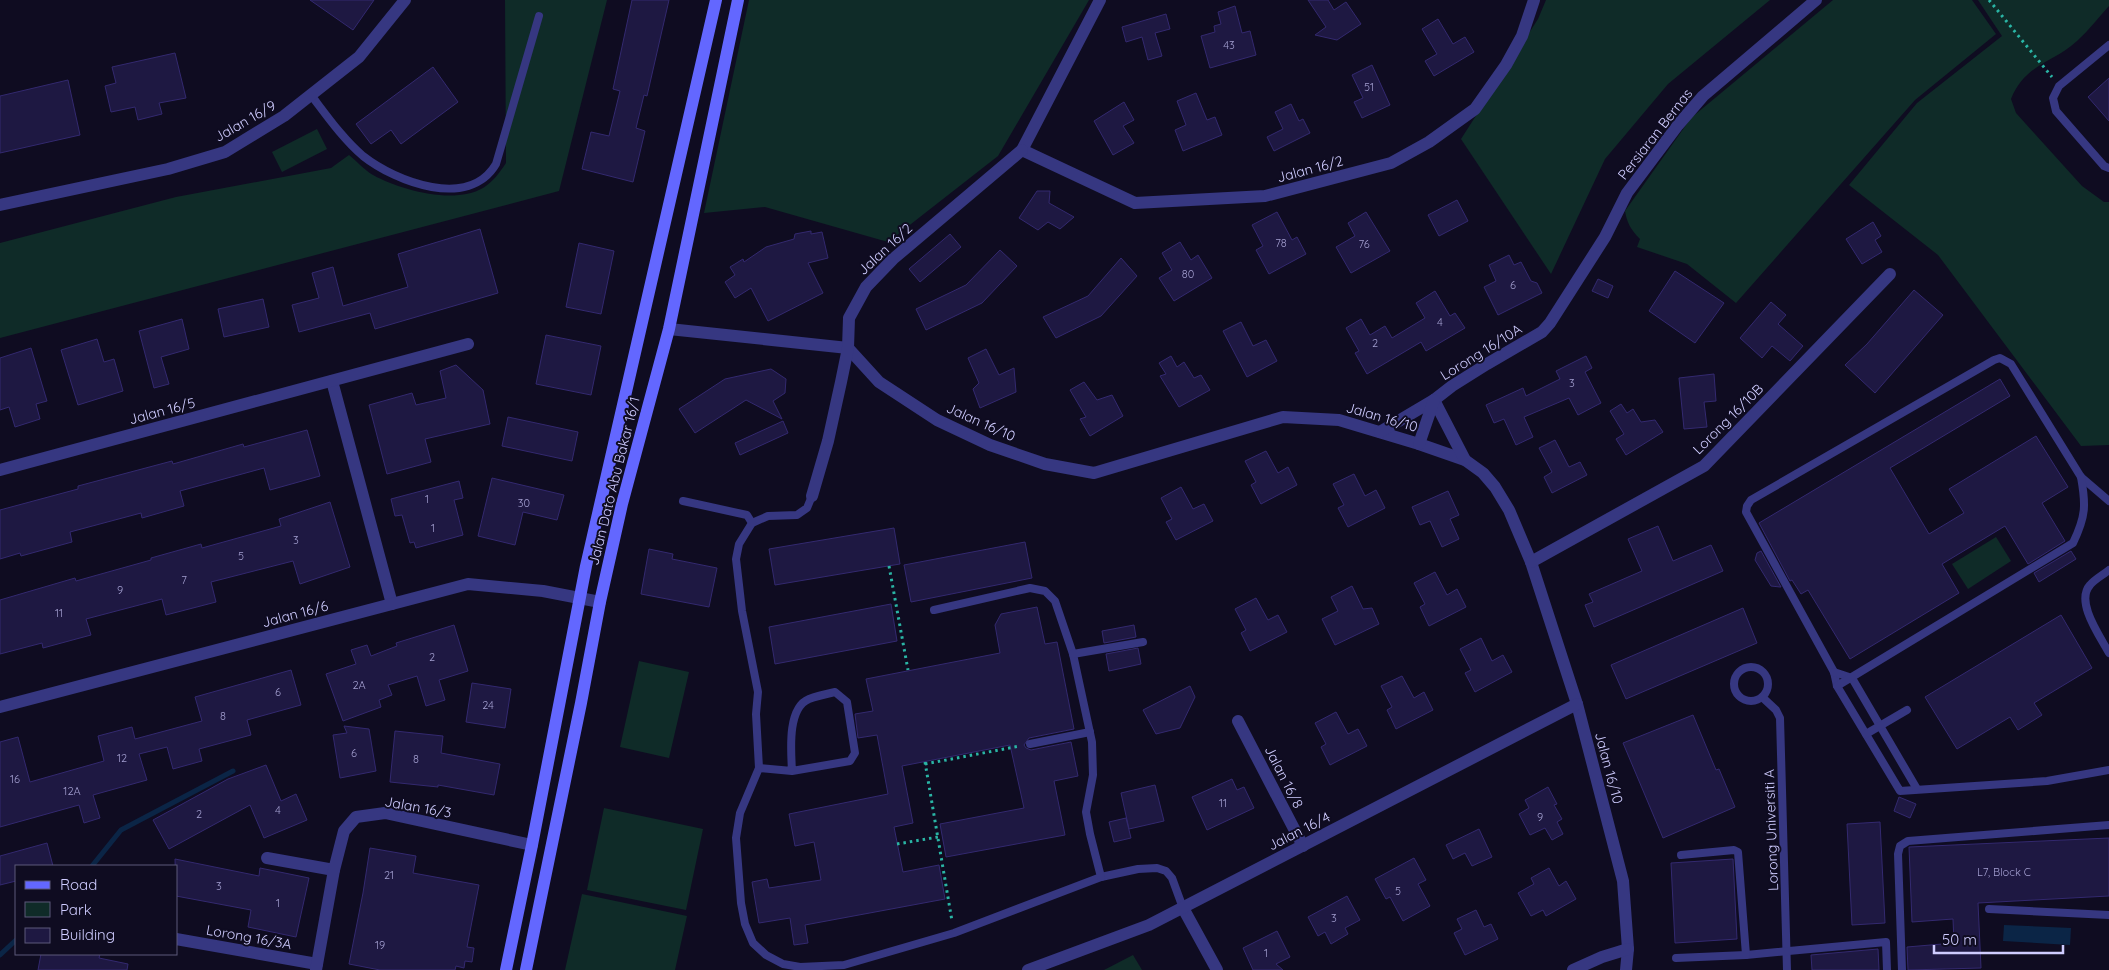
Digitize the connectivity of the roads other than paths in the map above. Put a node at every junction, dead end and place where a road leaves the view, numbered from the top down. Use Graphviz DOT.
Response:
graph roads {
  1 [pos="405,0"];
  2 [pos="716,0"];
  3 [pos="738,0"];
  4 [pos="1100,0"];
  5 [pos="1534,0"];
  6 [pos="1816,0"];
  7 [pos="538,16"];
  8 [pos="2109,45"];
  9 [pos="310,95"];
  10 [pos="1022,150"];
  11 [pos="2109,168"];
  12 [pos="0,205"];
  13 [pos="1890,274"];
  14 [pos="1570,292"];
  15 [pos="669,328"];
  16 [pos="468,344"];
  17 [pos="848,348"];
  18 [pos="332,381"];
  19 [pos="1434,400"];
  20 [pos="1380,432"];
  21 [pos="1419,444"];
  22 [pos="1465,460"];
  23 [pos="0,470"];
  24 [pos="2081,477"];
  25 [pos="812,496"];
  26 [pos="683,501"];
  27 [pos="2109,501"];
  28 [pos="752,523"];
  29 [pos="1532,562"];
  30 [pos="2109,570"];
  31 [pos="580,598"];
  32 [pos="600,602"];
  33 [pos="392,604"];
  34 [pos="934,610"];
  35 [pos="1143,642"];
  36 [pos="2109,653"];
  37 [pos="1073,654"];
  38 [pos="1834,672"];
  39 [pos="1852,678"];
  40 [pos="1837,686"];
  41 [pos="1762,697"];
  42 [pos="1577,704"];
  43 [pos="0,707"];
  44 [pos="1907,710"];
  45 [pos="1238,721"];
  46 [pos="1880,726"];
  47 [pos="1090,732"];
  48 [pos="1866,734"];
  49 [pos="1030,744"];
  50 [pos="759,768"];
  51 [pos="2109,770"];
  52 [pos="792,771"];
  53 [pos="1917,789"];
  54 [pos="2109,825"];
  55 [pos="532,844"];
  56 [pos="1303,846"];
  57 [pos="1680,855"];
  58 [pos="267,858"];
  59 [pos="334,870"];
  60 [pos="1101,877"];
  61 [pos="1183,908"];
  62 [pos="1989,909"];
  63 [pos="2109,915"];
  64 [pos="178,939"];
  65 [pos="1628,949"];
  66 [pos="1788,950"];
  67 [pos="1746,955"];
  68 [pos="1676,958"];
  69 [pos="317,967"];
  70 [pos="506,970"];
  71 [pos="526,970"];
  72 [pos="1028,970"];
  73 [pos="1217,970"];
  74 [pos="1573,970"];
  75 [pos="1626,970"];
  76 [pos="1788,970"];
  77 [pos="1887,970"];
  78 [pos="1902,970"];
  1 -- 9 [label="street, Jalan 16/9"];
  2 -- 31 [label="main road, Jalan Dato Abu Bakar 16/1"];
  3 -- 15 [label="main road, Jalan Dato Abu Bakar 16/1"];
  4 -- 10 [label="street, Jalan 16/2"];
  5 -- 10 [label="street, Jalan 16/2"];
  6 -- 14 [label="street, Persiaran Bernas"];
  7 -- 9 [label="lane"];
  8 -- 11 [label="lane"];
  9 -- 12 [label="street, Jalan 16/9"];
  10 -- 17 [label="street, Jalan 16/2"];
  13 -- 29 [label="street, Lorong 16/10B"];
  14 -- 19 [label="street, Lorong 16/10A"];
  15 -- 17 [label="street"];
  15 -- 32 [label="main road, Jalan Dato Abu Bakar 16/1"];
  16 -- 18 [label="street, Jalan 16/5"];
  17 -- 20 [label="street, Jalan 16/10"];
  17 -- 25 [label="street, Jalan 16/2"];
  18 -- 23 [label="street, Jalan 16/5"];
  18 -- 33 [label="street"];
  19 -- 20 [label="street"];
  19 -- 21 [label="street, Lorong 16/10A"];
  19 -- 22 [label="street"];
  20 -- 21 [label="street, Jalan 16/10"];
  21 -- 22 [label="street, Jalan 16/10"];
  22 -- 29 [label="street, Jalan 16/10"];
  24 -- 27 [label="lane"];
  24 -- 38 [label="lane"];
  24 -- 39 [label="lane"];
  25 -- 28 [label="lane"];
  26 -- 28 [label="lane"];
  28 -- 50 [label="lane"];
  29 -- 42 [label="street, Jalan 16/10"];
  30 -- 36 [label="lane"];
  31 -- 32 [label="street, Jalan 16/6"];
  31 -- 33 [label="street, Jalan 16/6"];
  31 -- 55 [label="main road, Jalan Dato Abu Bakar 16/1"];
  32 -- 71 [label="main road, Jalan Dato Abu Bakar 16/1"];
  33 -- 43 [label="street, Jalan 16/6"];
  34 -- 37 [label="lane"];
  35 -- 37 [label="lane"];
  37 -- 47 [label="lane"];
  38 -- 39 [label="lane"];
  38 -- 40 [label="lane"];
  39 -- 40 [label="lane"];
  39 -- 46 [label="lane"];
  40 -- 48 [label="lane"];
  41 -- 41 [label="lane"];
  41 -- 66 [label="lane, Lorong Universiti A"];
  42 -- 56 [label="street, Jalan 16/4"];
  42 -- 65 [label="street, Jalan 16/10"];
  44 -- 46 [label="lane"];
  45 -- 56 [label="street, Jalan 16/8"];
  46 -- 48 [label="lane"];
  46 -- 53 [label="lane"];
  47 -- 49 [label="lane"];
  47 -- 60 [label="lane"];
  48 -- 53 [label="lane"];
  50 -- 52 [label="lane"];
  50 -- 60 [label="lane"];
  51 -- 53 [label="lane"];
  52 -- 52 [label="lane"];
  54 -- 78 [label="lane"];
  55 -- 59 [label="street, Jalan 16/3"];
  55 -- 70 [label="main road, Jalan Dato Abu Bakar 16/1"];
  56 -- 61 [label="street, Jalan 16/4"];
  57 -- 67 [label="lane"];
  58 -- 59 [label="street"];
  59 -- 69 [label="street, Jalan 16/3"];
  60 -- 61 [label="lane"];
  61 -- 72 [label="street, Jalan 16/4"];
  61 -- 73 [label="street"];
  62 -- 63 [label="lane"];
  64 -- 69 [label="street, Lorong 16/3A"];
  65 -- 74 [label="street"];
  65 -- 75 [label="street, Jalan 16/10"];
  66 -- 67 [label="lane"];
  66 -- 76 [label="lane, Lorong Universiti A"];
  66 -- 77 [label="lane"];
  67 -- 68 [label="lane"];
}
